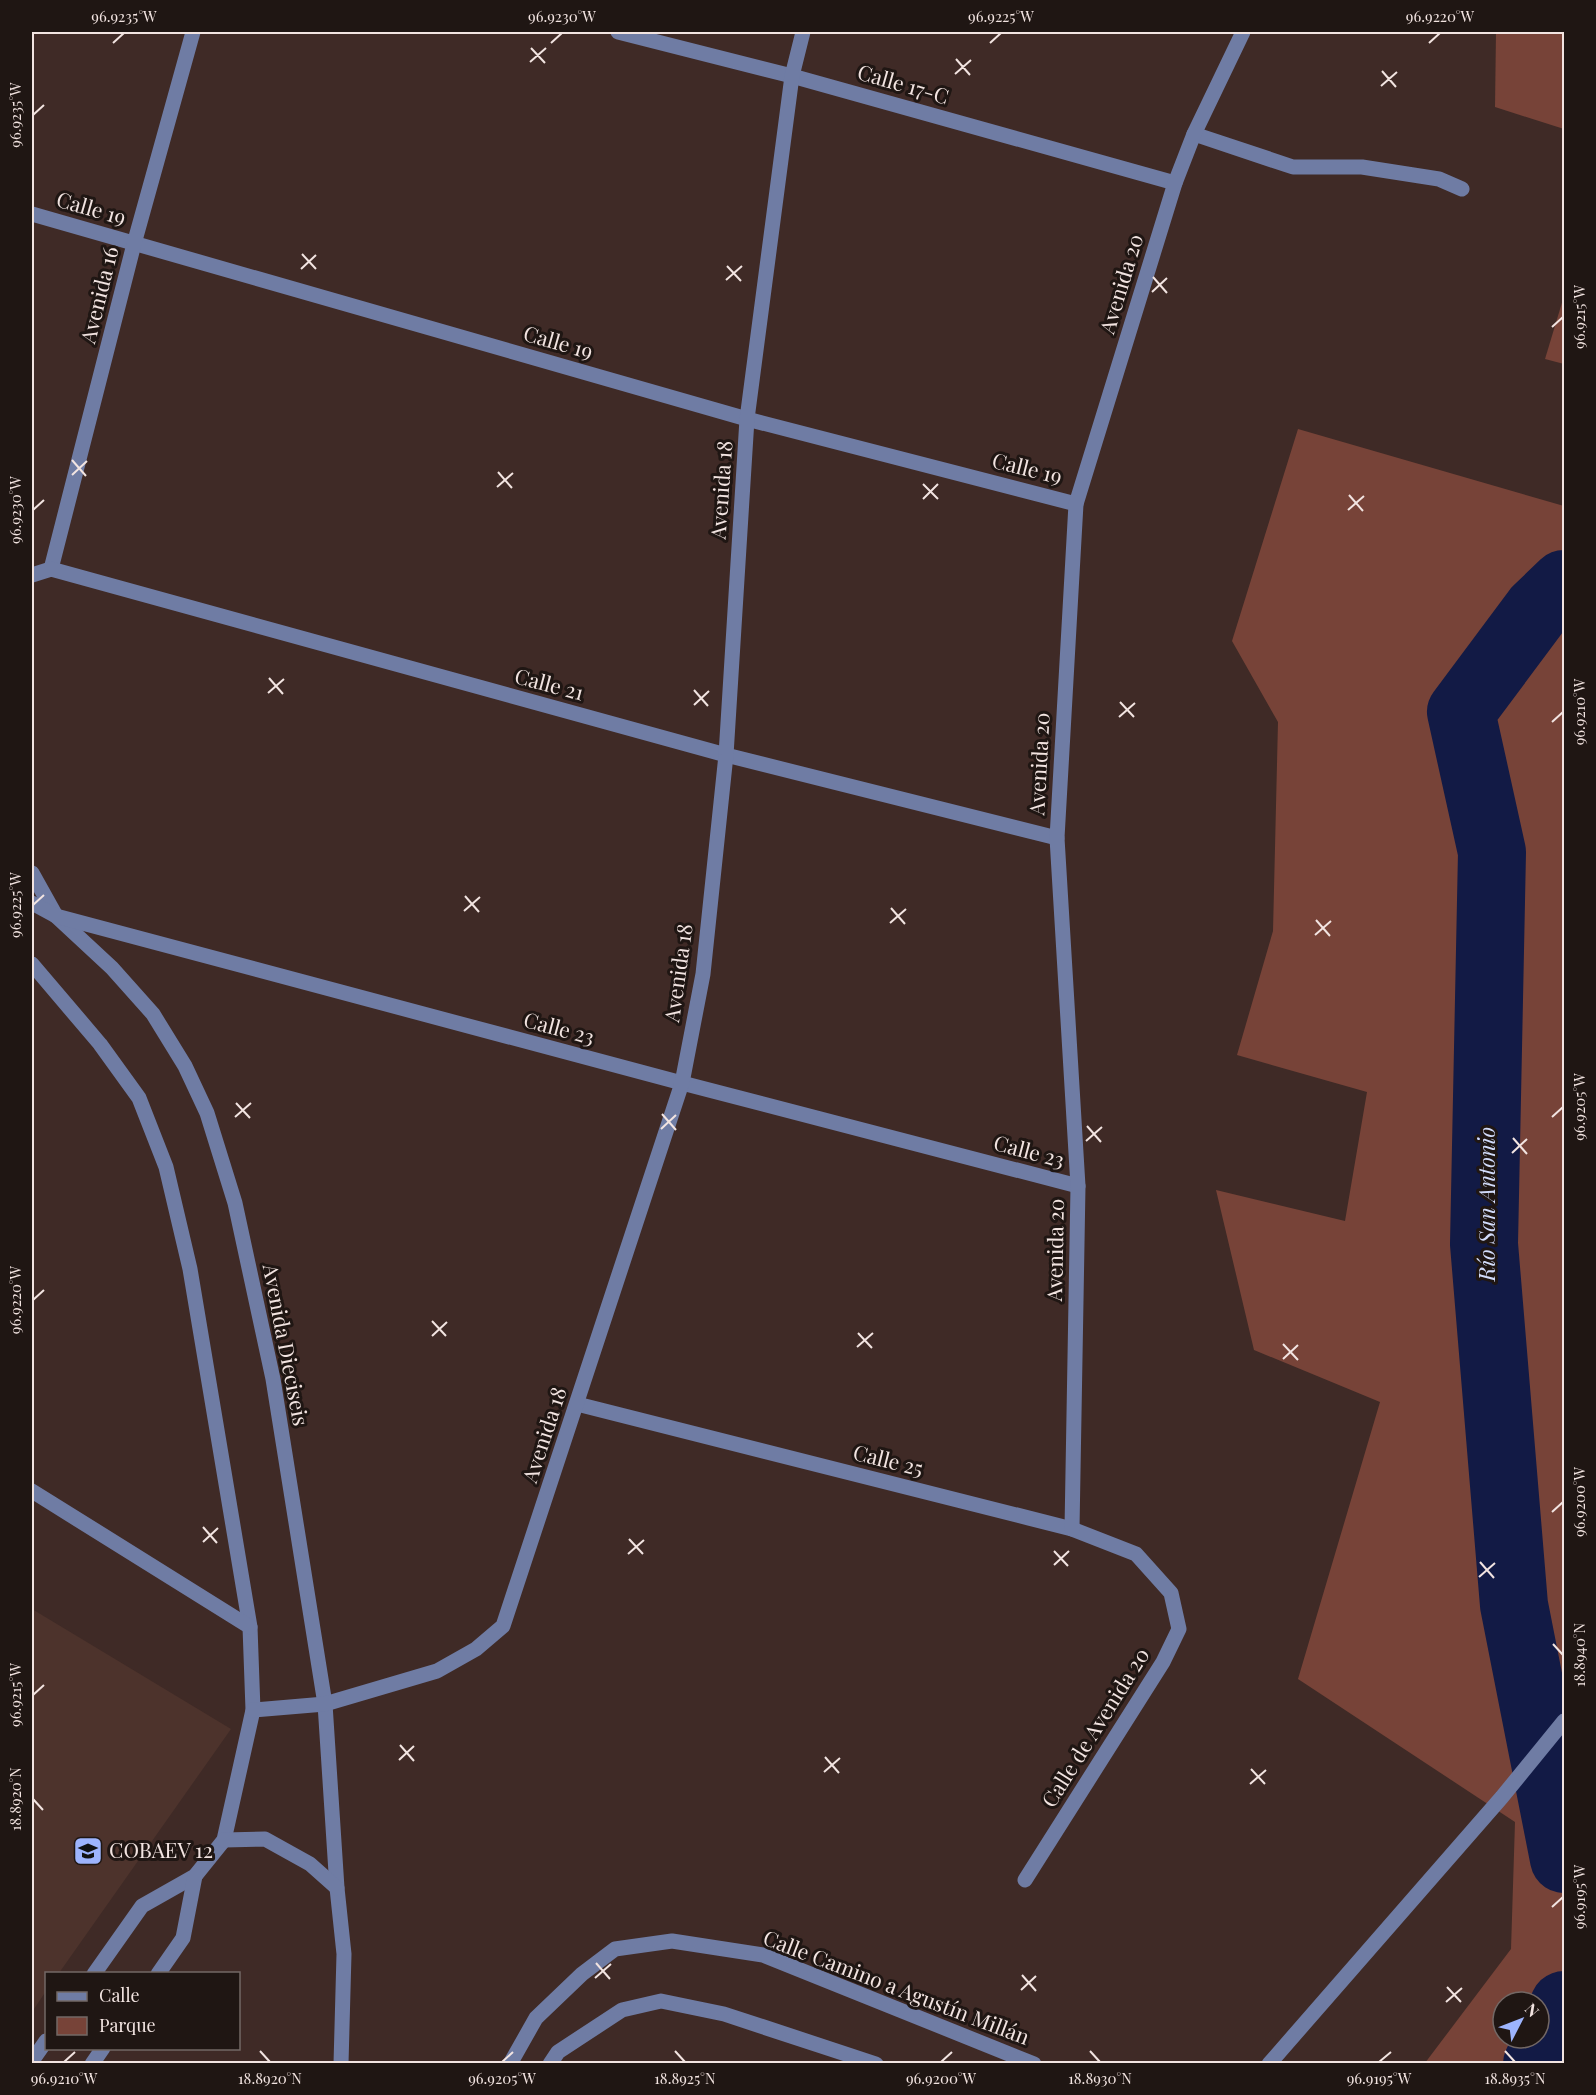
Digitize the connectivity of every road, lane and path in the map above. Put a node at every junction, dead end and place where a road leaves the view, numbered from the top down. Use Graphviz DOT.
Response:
graph roads {
  1 [pos="193,32"];
  2 [pos="618,32"];
  3 [pos="803,32"];
  4 [pos="1243,32"];
  5 [pos="792,75"];
  6 [pos="1194,134"];
  7 [pos="1175,183"];
  8 [pos="1462,189"];
  9 [pos="32,214"];
  10 [pos="134,244"];
  11 [pos="747,419"];
  12 [pos="1076,504"];
  13 [pos="51,569"];
  14 [pos="32,574"];
  15 [pos="726,755"];
  16 [pos="1057,838"];
  17 [pos="32,873"];
  18 [pos="32,903"];
  19 [pos="56,916"];
  20 [pos="32,964"];
  21 [pos="682,1083"];
  22 [pos="1078,1186"];
  23 [pos="577,1404"];
  24 [pos="32,1491"];
  25 [pos="1072,1528"];
  26 [pos="1171,1593"];
  27 [pos="250,1627"];
  28 [pos="325,1704"];
  29 [pos="253,1710"];
  30 [pos="1564,1721"];
  31 [pos="224,1840"];
  32 [pos="195,1876"];
  33 [pos="1025,1880"];
  34 [pos="337,1888"];
  35 [pos="95,1972"];
  36 [pos="159,1972"];
  37 [pos="45,2042"];
  38 [pos="102,2050"];
  39 [pos="32,2061"];
  40 [pos="92,2064"];
  41 [pos="340,2064"];
  42 [pos="510,2064"];
  43 [pos="550,2064"];
  44 [pos="876,2064"];
  45 [pos="1034,2064"];
  46 [pos="1269,2064"];
  1 -- 10 [label="street, Avenida 16"];
  2 -- 5 [label="street, Calle 17-C"];
  3 -- 5 [label="street, Avenida 18"];
  4 -- 6 [label="street, Avenida 20"];
  5 -- 7 [label="street, Calle 17-C"];
  5 -- 11 [label="street, Avenida 18"];
  6 -- 7 [label="street, Avenida 20"];
  6 -- 8 [label="street"];
  7 -- 12 [label="street, Avenida 20"];
  9 -- 10 [label="street, Calle 19"];
  10 -- 11 [label="street, Calle 19"];
  10 -- 13 [label="street, Avenida 16"];
  11 -- 12 [label="street, Calle 19"];
  11 -- 15 [label="street, Avenida 18"];
  12 -- 16 [label="street, Avenida 20"];
  13 -- 14 [label="street"];
  13 -- 15 [label="street, Calle 21"];
  15 -- 16 [label="street, Calle 21"];
  15 -- 21 [label="street, Avenida 18"];
  16 -- 22 [label="street, Avenida 20"];
  17 -- 19 [label="street, Avenida Dieciseis"];
  18 -- 19 [label="street, Calle 23"];
  19 -- 21 [label="street, Calle 23"];
  19 -- 28 [label="street, Avenida Dieciseis"];
  20 -- 27 [label="street"];
  21 -- 22 [label="street, Calle 23"];
  21 -- 23 [label="street, Avenida 18"];
  22 -- 25 [label="street, Avenida 20"];
  23 -- 25 [label="street, Calle 25"];
  23 -- 28 [label="street, Avenida 18"];
  24 -- 27 [label="street"];
  25 -- 26 [label="street, Calle 25"];
  26 -- 33 [label="street, Calle de Avenida 20"];
  27 -- 29 [label="street"];
  28 -- 29 [label="street, Avenida 18"];
  28 -- 34 [label="street, Avenida Dieciseis"];
  29 -- 31 [label="street"];
  30 -- 46 [label="street"];
  31 -- 32 [label="street"];
  31 -- 34 [label="street"];
  32 -- 35 [label="street"];
  32 -- 36 [label="street"];
  34 -- 41 [label="street"];
  37 -- 39 [label="street"];
  38 -- 40 [label="street"];
  42 -- 45 [label="street, Calle Camino a Agustín Millán"];
  43 -- 44 [label="street"];
}
